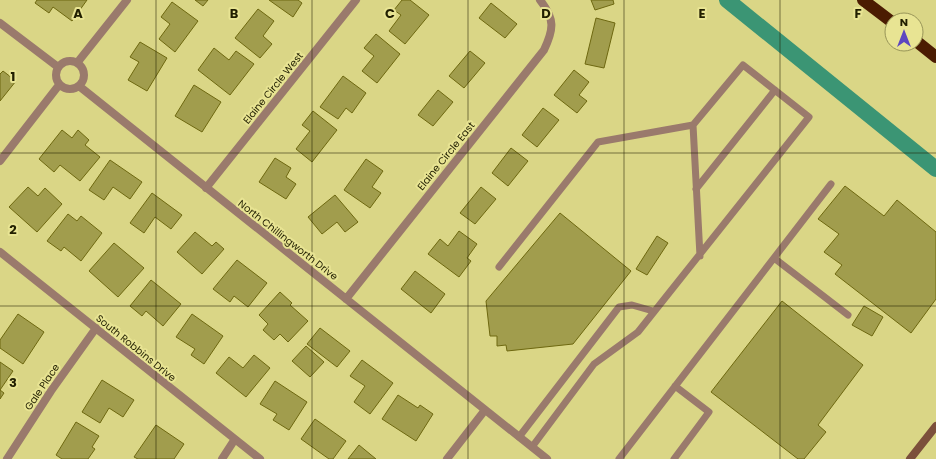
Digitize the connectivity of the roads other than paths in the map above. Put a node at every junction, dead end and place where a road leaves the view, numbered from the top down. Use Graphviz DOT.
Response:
graph roads {
  1 [pos="127,0"];
  2 [pos="356,0"];
  3 [pos="540,0"];
  4 [pos="863,0"];
  5 [pos="884,16"];
  6 [pos="0,23"];
  7 [pos="924,47"];
  8 [pos="936,57"];
  9 [pos="77,63"];
  10 [pos="58,67"];
  11 [pos="59,84"];
  12 [pos="79,86"];
  13 [pos="775,90"];
  14 [pos="693,125"];
  15 [pos="0,161"];
  16 [pos="831,184"];
  17 [pos="206,188"];
  18 [pos="696,189"];
  19 [pos="0,252"];
  20 [pos="700,256"];
  21 [pos="774,258"];
  22 [pos="499,266"];
  23 [pos="346,299"];
  24 [pos="654,312"];
  25 [pos="848,315"];
  26 [pos="96,328"];
  27 [pos="675,386"];
  28 [pos="485,410"];
  29 [pos="936,426"];
  30 [pos="519,437"];
  31 [pos="235,439"];
  32 [pos="532,447"];
  33 [pos="7,459"];
  34 [pos="222,459"];
  35 [pos="260,459"];
  36 [pos="447,459"];
  37 [pos="547,459"];
  38 [pos="618,459"];
  39 [pos="674,459"];
  40 [pos="910,459"];
  1 -- 9 [label="street"];
  2 -- 17 [label="street, Elaine Circle West"];
  3 -- 23 [label="street, Elaine Circle East"];
  4 -- 5 [label="highway"];
  6 -- 10 [label="street"];
  7 -- 8 [label="highway"];
  9 -- 10 [label="street"];
  9 -- 12 [label="street"];
  10 -- 11 [label="street"];
  11 -- 12 [label="street"];
  11 -- 15 [label="street"];
  12 -- 17 [label="street, North Chillingworth Drive"];
  13 -- 14 [label="lane"];
  13 -- 18 [label="lane"];
  13 -- 20 [label="lane"];
  14 -- 18 [label="lane"];
  14 -- 22 [label="lane"];
  16 -- 21 [label="lane"];
  17 -- 23 [label="street, North Chillingworth Drive"];
  18 -- 20 [label="lane"];
  19 -- 26 [label="street, South Robbins Drive"];
  20 -- 24 [label="lane"];
  21 -- 25 [label="lane"];
  21 -- 27 [label="lane"];
  23 -- 28 [label="street, North Chillingworth Drive"];
  24 -- 30 [label="lane"];
  24 -- 32 [label="lane"];
  26 -- 31 [label="street, South Robbins Drive"];
  26 -- 33 [label="street, Gale Place"];
  27 -- 38 [label="lane"];
  27 -- 39 [label="lane"];
  28 -- 30 [label="street, North Chillingworth Drive"];
  28 -- 36 [label="street"];
  29 -- 40 [label="street"];
  30 -- 32 [label="street, North Chillingworth Drive"];
  31 -- 34 [label="street"];
  31 -- 35 [label="street, South Robbins Drive"];
  32 -- 37 [label="street, North Chillingworth Drive"];
}
